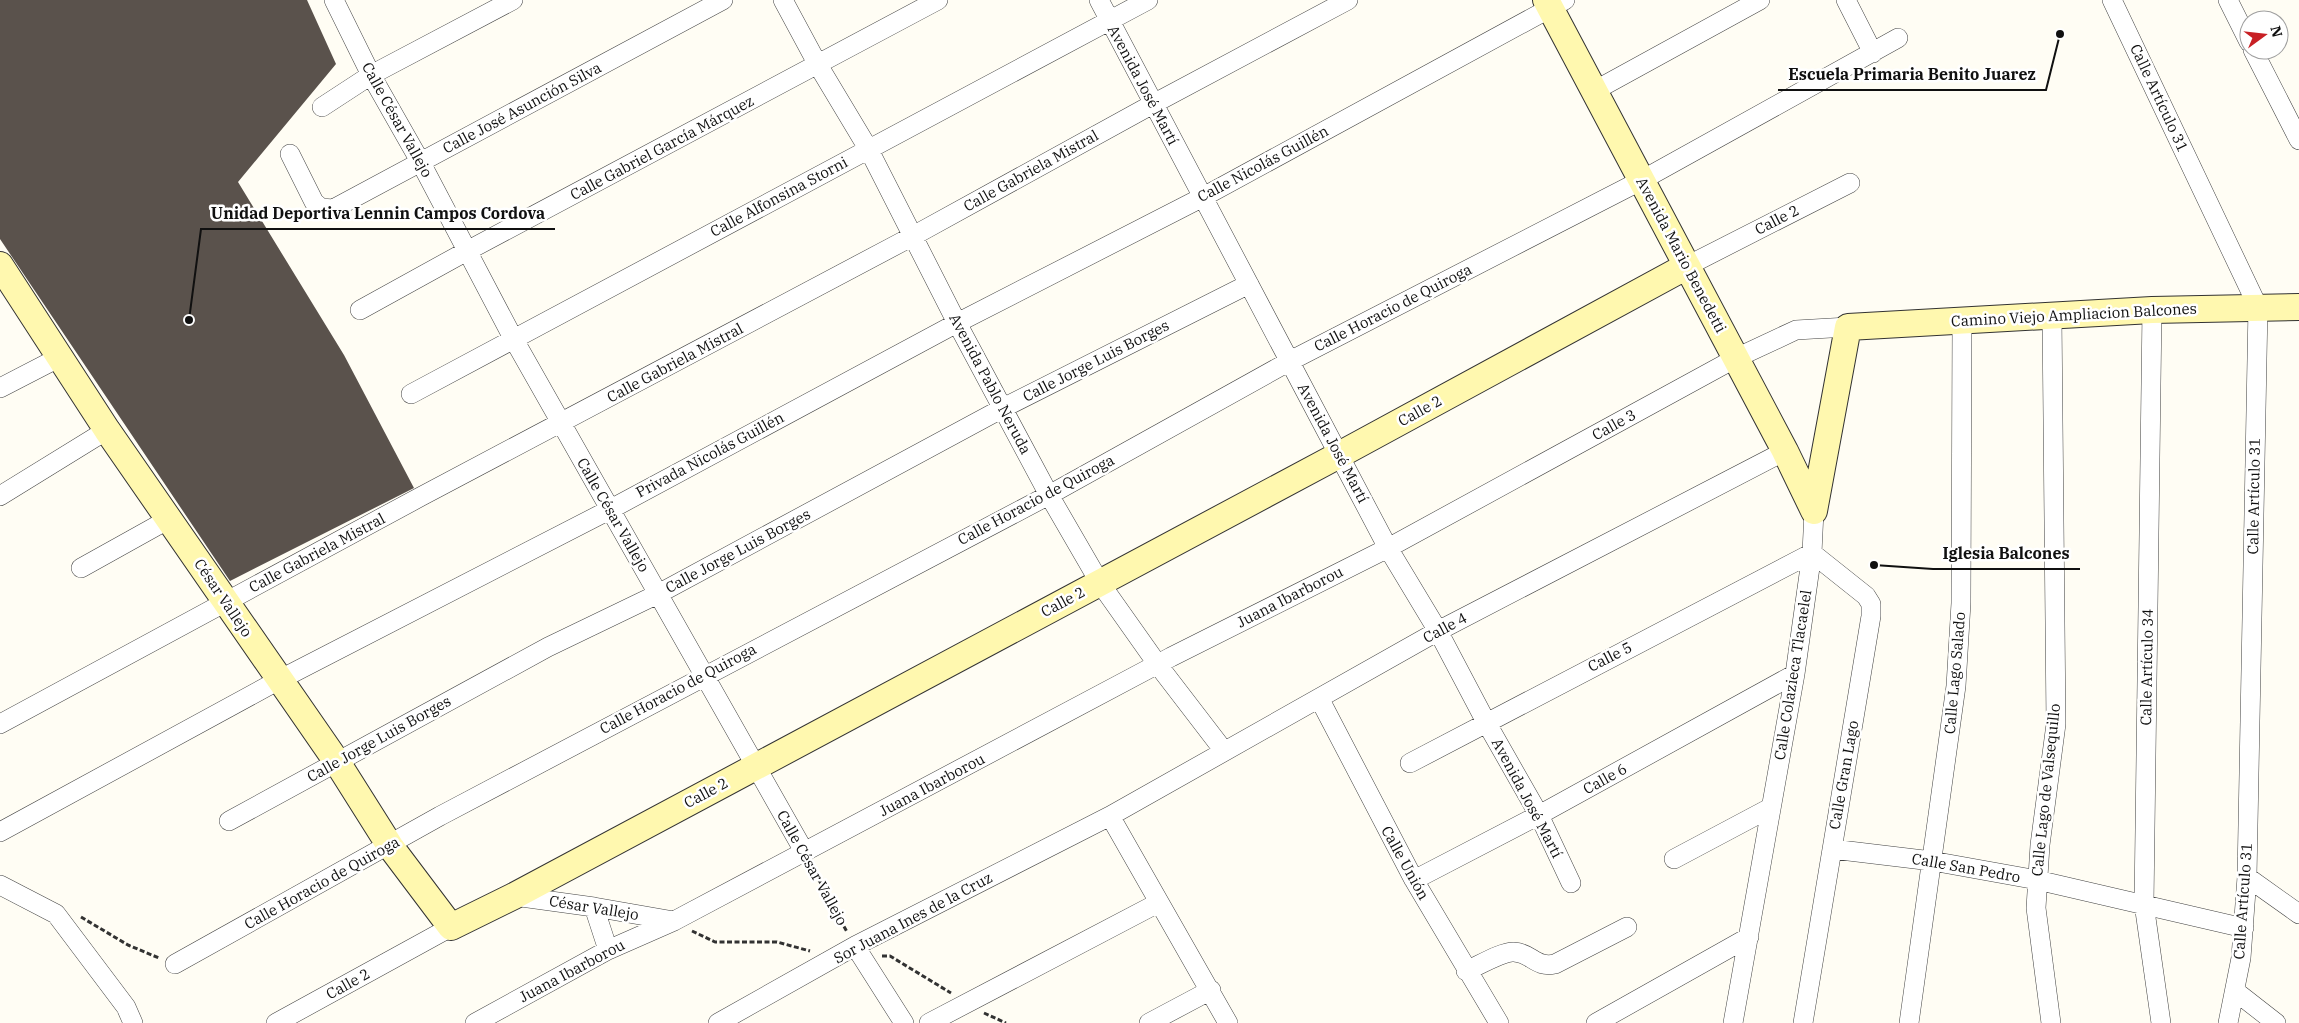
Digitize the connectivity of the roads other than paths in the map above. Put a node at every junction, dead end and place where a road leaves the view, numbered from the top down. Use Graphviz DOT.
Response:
graph roads {
  1 [pos="334,0"];
  2 [pos="513,0"];
  3 [pos="723,0"];
  4 [pos="783,0"];
  5 [pos="938,0"];
  6 [pos="1099,0"];
  7 [pos="1148,0"];
  8 [pos="1348,0"];
  9 [pos="1760,0"];
  10 [pos="1846,0"];
  11 [pos="2112,0"];
  12 [pos="2228,0"];
  13 [pos="1554,3"];
  14 [pos="1110,20"];
  15 [pos="2239,22"];
  16 [pos="1898,38"];
  17 [pos="1873,53"];
  18 [pos="2258,60"];
  19 [pos="818,65"];
  20 [pos="371,75"];
  21 [pos="1594,91"];
  22 [pos="1153,104"];
  23 [pos="322,107"];
  24 [pos="2299,140"];
  25 [pos="869,150"];
  26 [pos="290,154"];
  27 [pos="421,163"];
  28 [pos="1642,180"];
  29 [pos="1850,183"];
  30 [pos="1203,197"];
  31 [pos="913,236"];
  32 [pos="467,250"];
  33 [pos="1687,266"];
  34 [pos="3,276"];
  35 [pos="1248,284"];
  36 [pos="2258,307"];
  37 [pos="2299,307"];
  38 [pos="360,310"];
  39 [pos="2152,310"];
  40 [pos="2052,317"];
  41 [pos="1962,320"];
  42 [pos="957,323"];
  43 [pos="1848,327"];
  44 [pos="513,338"];
  45 [pos="60,357"];
  46 [pos="1736,358"];
  47 [pos="1290,362"];
  48 [pos="0,388"];
  49 [pos="411,394"];
  50 [pos="1004,408"];
  51 [pos="561,423"];
  52 [pos="107,430"];
  53 [pos="1785,451"];
  54 [pos="1339,456"];
  55 [pos="1049,495"];
  56 [pos="0,496"];
  57 [pos="610,509"];
  58 [pos="1814,511"];
  59 [pos="168,519"];
  60 [pos="1388,548"];
  61 [pos="1812,553"];
  62 [pos="81,568"];
  63 [pos="1100,583"];
  64 [pos="658,594"];
  65 [pos="227,603"];
  66 [pos="1438,631"];
  67 [pos="1158,665"];
  68 [pos="1795,674"];
  69 [pos="703,675"];
  70 [pos="279,680"];
  71 [pos="1319,698"];
  72 [pos="1486,722"];
  73 [pos="0,724"];
  74 [pos="1224,751"];
  75 [pos="336,762"];
  76 [pos="1410,764"];
  77 [pos="755,767"];
  78 [pos="1770,808"];
  79 [pos="1539,815"];
  80 [pos="1110,816"];
  81 [pos="229,821"];
  82 [pos="0,832"];
  83 [pos="390,846"];
  84 [pos="1832,849"];
  85 [pos="804,853"];
  86 [pos="1674,860"];
  87 [pos="1932,860"];
  88 [pos="2247,876"];
  89 [pos="1414,880"];
  90 [pos="2037,880"];
  91 [pos="1571,883"];
  92 [pos="0,886"];
  93 [pos="514,896"];
  94 [pos="1158,903"];
  95 [pos="2144,904"];
  96 [pos="594,906"];
  97 [pos="2299,914"];
  98 [pos="674,921"];
  99 [pos="451,927"];
  100 [pos="1628,927"];
  101 [pos="2244,928"];
  102 [pos="1750,937"];
  103 [pos="855,946"];
  104 [pos="608,950"];
  105 [pos="174,964"];
  106 [pos="1466,970"];
  107 [pos="1211,990"];
  108 [pos="2235,991"];
  109 [pos="133,1023"];
  110 [pos="276,1023"];
  111 [pos="475,1023"];
  112 [pos="718,1023"];
  113 [pos="904,1023"];
  114 [pos="930,1023"];
  115 [pos="1149,1023"];
  116 [pos="1228,1023"];
  117 [pos="1499,1023"];
  118 [pos="1596,1023"];
  119 [pos="1733,1023"];
  120 [pos="1803,1023"];
  121 [pos="1909,1023"];
  122 [pos="2050,1023"];
  123 [pos="2161,1023"];
  124 [pos="2228,1023"];
  125 [pos="2276,1023"];
  1 -- 20 [label="street, Calle César Vallejo"];
  2 -- 20 [label="street"];
  3 -- 27 [label="street, Calle José Asunción Silva"];
  4 -- 19 [label="street, Avenida Pablo Neruda"];
  5 -- 19 [label="street, Calle Gabriel García Márquez"];
  6 -- 14 [label="street, Avenida José Martí"];
  7 -- 14 [label="street, Calle Alfonsina Storni"];
  8 -- 22 [label="street, Calle Gabriela Mistral"];
  9 -- 21 [label="street"];
  10 -- 17 [label="street"];
  11 -- 36 [label="street, Calle Artículo 31"];
  12 -- 15 [label="street"];
  13 -- 21 [label="street, Avenida Mario Benedetti"];
  13 -- 30 [label="street, Calle Nicolás Guillén"];
  14 -- 22 [label="street, Avenida José Martí"];
  14 -- 25 [label="street, Calle Alfonsina Storni"];
  16 -- 17 [label="street, Calle Horacio de Quiroga"];
  17 -- 28 [label="street, Calle Horacio de Quiroga"];
  18 -- 24 [label="street"];
  19 -- 25 [label="street, Avenida Pablo Neruda"];
  19 -- 32 [label="street, Calle Gabriel García Márquez"];
  20 -- 23 [label="street"];
  20 -- 27 [label="street, Calle César Vallejo"];
  21 -- 28 [label="street, Avenida Mario Benedetti"];
  22 -- 30 [label="street, Avenida José Martí"];
  22 -- 31 [label="street, Calle Gabriela Mistral"];
  25 -- 31 [label="street, Avenida Pablo Neruda"];
  25 -- 44 [label="street, Calle Alfonsina Storni"];
  26 -- 27 [label="street, Calle José Asunción Silva"];
  27 -- 32 [label="street, Calle César Vallejo"];
  28 -- 33 [label="street, Avenida Mario Benedetti"];
  28 -- 47 [label="street, Calle Horacio de Quiroga"];
  29 -- 33 [label="street, Calle 2"];
  30 -- 35 [label="street, Avenida José Martí"];
  30 -- 42 [label="street, Calle Nicolás Guillén"];
  31 -- 42 [label="street, Avenida Pablo Neruda"];
  31 -- 51 [label="street, Calle Gabriela Mistral"];
  32 -- 38 [label="street, Calle Gabriel García Márquez"];
  32 -- 44 [label="street, Calle César Vallejo"];
  33 -- 46 [label="street, Avenida Mario Benedetti"];
  33 -- 54 [label="street, Calle 2"];
  34 -- 45 [label="street, César Vallejo"];
  35 -- 47 [label="street, Avenida José Martí"];
  35 -- 50 [label="street, Calle Jorge Luis Borges"];
  36 -- 37 [label="street, Camino Viejo Ampliacion Balcones"];
  36 -- 39 [label="street, Camino Viejo Ampliacion Balcones"];
  36 -- 88 [label="street, Calle Artículo 31"];
  39 -- 40 [label="street, Camino Viejo Ampliacion Balcones"];
  39 -- 95 [label="street, Calle Artículo 34"];
  40 -- 41 [label="street, Camino Viejo Ampliacion Balcones"];
  40 -- 90 [label="street, Calle Lago de Valsequillo"];
  41 -- 43 [label="street, Camino Viejo Ampliacion Balcones"];
  41 -- 87 [label="street, Calle Lago Salado"];
  42 -- 50 [label="street, Avenida Pablo Neruda"];
  42 -- 57 [label="street, Privada Nicolás Guillén"];
  43 -- 46 [label="street, Calle 3"];
  43 -- 58 [label="street, Calle Colazieca Tlacaelel"];
  44 -- 49 [label="street, Calle Alfonsina Storni"];
  44 -- 51 [label="street, Calle César Vallejo"];
  45 -- 48 [label="street"];
  45 -- 52 [label="street, César Vallejo"];
  46 -- 53 [label="street, Avenida Mario Benedetti"];
  46 -- 60 [label="street, Calle 3"];
  47 -- 54 [label="street, Avenida José Martí"];
  47 -- 55 [label="street, Calle Horacio de Quiroga"];
  50 -- 55 [label="street, Avenida Pablo Neruda"];
  50 -- 64 [label="street, Calle Jorge Luis Borges"];
  51 -- 57 [label="street, Calle César Vallejo"];
  51 -- 65 [label="street, Calle Gabriela Mistral"];
  52 -- 56 [label="street"];
  52 -- 59 [label="street, César Vallejo"];
  53 -- 58 [label="street, Avenida Mario Benedetti"];
  53 -- 66 [label="street, Calle 4"];
  54 -- 60 [label="street, Avenida José Martí"];
  54 -- 63 [label="street, Calle 2"];
  55 -- 63 [label="street, Avenida Pablo Neruda"];
  55 -- 69 [label="street, Calle Horacio de Quiroga"];
  57 -- 64 [label="street, Calle César Vallejo"];
  57 -- 70 [label="street, Privada Nicolás Guillén"];
  58 -- 61 [label="street, Calle Colazieca Tlacaelel"];
  59 -- 62 [label="street"];
  59 -- 65 [label="street, César Vallejo"];
  60 -- 66 [label="street, Avenida José Martí"];
  60 -- 67 [label="street, Juana Ibarborou"];
  61 -- 68 [label="street, Calle Colazieca Tlacaelel"];
  61 -- 72 [label="street, Calle 5"];
  61 -- 84 [label="street, Calle Gran Lago"];
  63 -- 67 [label="street, Avenida Pablo Neruda"];
  63 -- 77 [label="street, Calle 2"];
  64 -- 69 [label="street, Calle César Vallejo"];
  64 -- 75 [label="street, Calle Jorge Luis Borges"];
  65 -- 70 [label="street, César Vallejo"];
  65 -- 73 [label="street, Calle Gabriela Mistral"];
  66 -- 71 [label="street, Calle 4"];
  66 -- 72 [label="street, Avenida José Martí"];
  67 -- 74 [label="street, Avenida Pablo Neruda"];
  67 -- 85 [label="street, Juana Ibarborou"];
  68 -- 78 [label="street, Calle Colazieca Tlacaelel"];
  68 -- 79 [label="street, Calle 6"];
  69 -- 77 [label="street, Calle César Vallejo"];
  69 -- 83 [label="street, Calle Horacio de Quiroga"];
  70 -- 75 [label="street, César Vallejo"];
  70 -- 82 [label="street"];
  71 -- 74 [label="street, Calle 4"];
  71 -- 89 [label="street, Calle Unión"];
  72 -- 76 [label="street, Calle 5"];
  72 -- 79 [label="street, Avenida José Martí"];
  74 -- 80 [label="street, Calle 4"];
  75 -- 81 [label="street, Calle Jorge Luis Borges"];
  75 -- 83 [label="street, César Vallejo"];
  77 -- 85 [label="street, Calle César Vallejo"];
  77 -- 93 [label="street, Calle 2"];
  78 -- 86 [label="street"];
  78 -- 102 [label="street, Calle Colazieca Tlacaelel"];
  79 -- 89 [label="street, Calle 6"];
  79 -- 91 [label="street, Avenida José Martí"];
  80 -- 94 [label="street"];
  80 -- 103 [label="street, Sor Juana Ines de la Cruz"];
  83 -- 99 [label="street, César Vallejo"];
  83 -- 105 [label="street, Calle Horacio de Quiroga"];
  84 -- 87 [label="street, Calle San Pedro"];
  84 -- 120 [label="street, Calle Gran Lago"];
  85 -- 98 [label="street, Juana Ibarborou"];
  87 -- 90 [label="street, Calle San Pedro"];
  87 -- 121 [label="street, Calle Lago Salado"];
  88 -- 97 [label="street"];
  88 -- 101 [label="street, Calle Artículo 31"];
  89 -- 106 [label="street, Calle Unión"];
  90 -- 95 [label="street, Calle San Pedro"];
  90 -- 122 [label="street, Calle Lago de Valsequillo"];
  92 -- 109 [label="street"];
  93 -- 96 [label="street, César Vallejo"];
  93 -- 99 [label="street, Calle 2"];
  94 -- 107 [label="street"];
  94 -- 114 [label="street"];
  95 -- 101 [label="street, Calle San Pedro"];
  95 -- 123 [label="street, Calle Artículo 34"];
  96 -- 98 [label="street, César Vallejo"];
  96 -- 104 [label="street"];
  98 -- 104 [label="street, Juana Ibarborou"];
  99 -- 110 [label="street, Calle 2"];
  100 -- 106 [label="street"];
  101 -- 108 [label="street, Calle Artículo 31"];
  102 -- 118 [label="street"];
  102 -- 119 [label="street, Calle Colazieca Tlacaelel"];
  103 -- 112 [label="street, Sor Juana Ines de la Cruz"];
  103 -- 113 [label="street"];
  104 -- 111 [label="street, Juana Ibarborou"];
  106 -- 117 [label="street, Calle Unión"];
  107 -- 115 [label="street"];
  107 -- 116 [label="street"];
  108 -- 124 [label="street, Calle Artículo 31"];
  108 -- 125 [label="street"];
}
